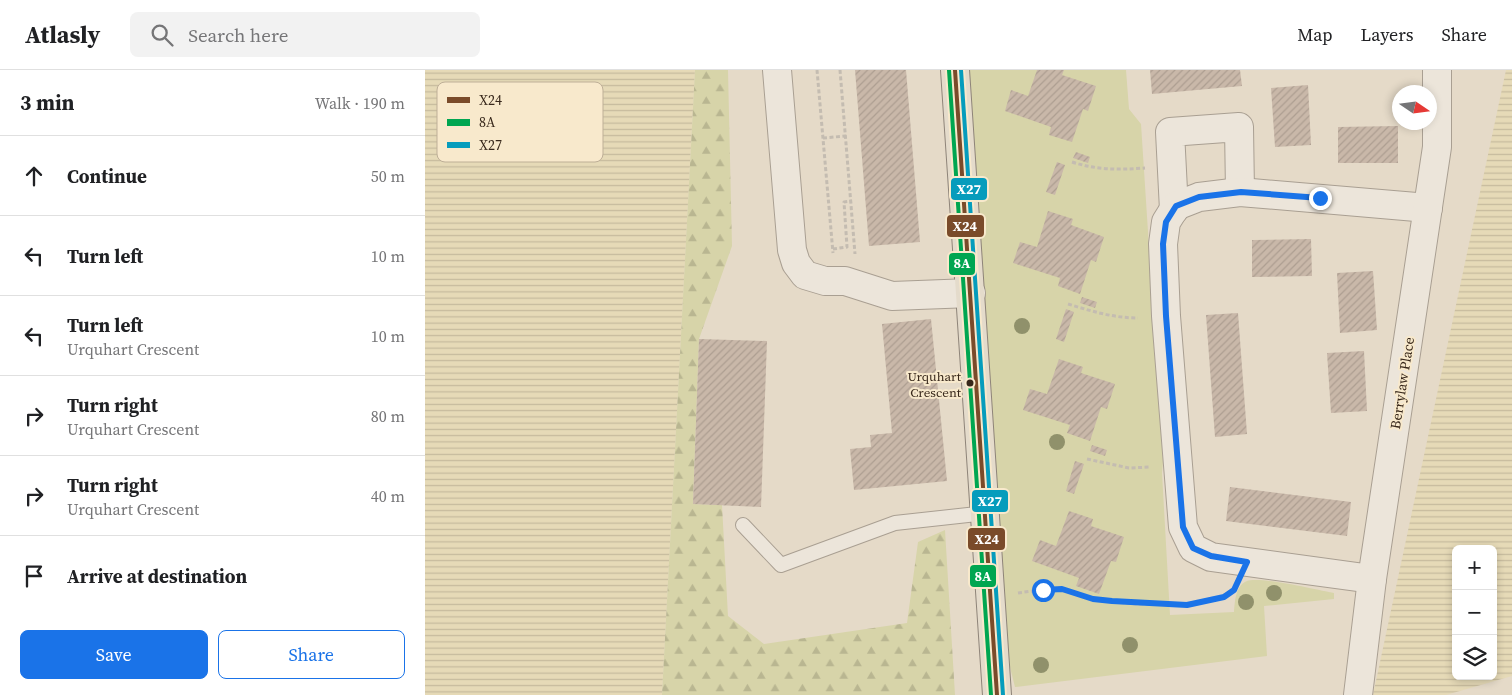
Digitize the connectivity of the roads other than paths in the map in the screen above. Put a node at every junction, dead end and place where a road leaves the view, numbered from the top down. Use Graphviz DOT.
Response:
graph roads {
  1 [pos="777,70"];
  2 [pos="955,70"];
  3 [pos="1437,70"];
  4 [pos="1241,192"];
  5 [pos="1428,208"];
  6 [pos="1174,210"];
  7 [pos="971,292"];
  8 [pos="986,513"];
  9 [pos="743,525"];
  10 [pos="1372,579"];
  11 [pos="997,695"];
  12 [pos="1358,695"];
  1 -- 7 [label="street"];
  2 -- 7 [label="main road"];
  3 -- 5 [label="street, Berrylaw Place"];
  4 -- 5 [label="street"];
  4 -- 6 [label="street"];
  4 -- 6 [label="street"];
  5 -- 10 [label="street, Berrylaw Place"];
  6 -- 10 [label="street"];
  7 -- 8 [label="main road"];
  8 -- 9 [label="lane"];
  8 -- 11 [label="main road"];
  10 -- 12 [label="street, Berrylaw Place"];
}
